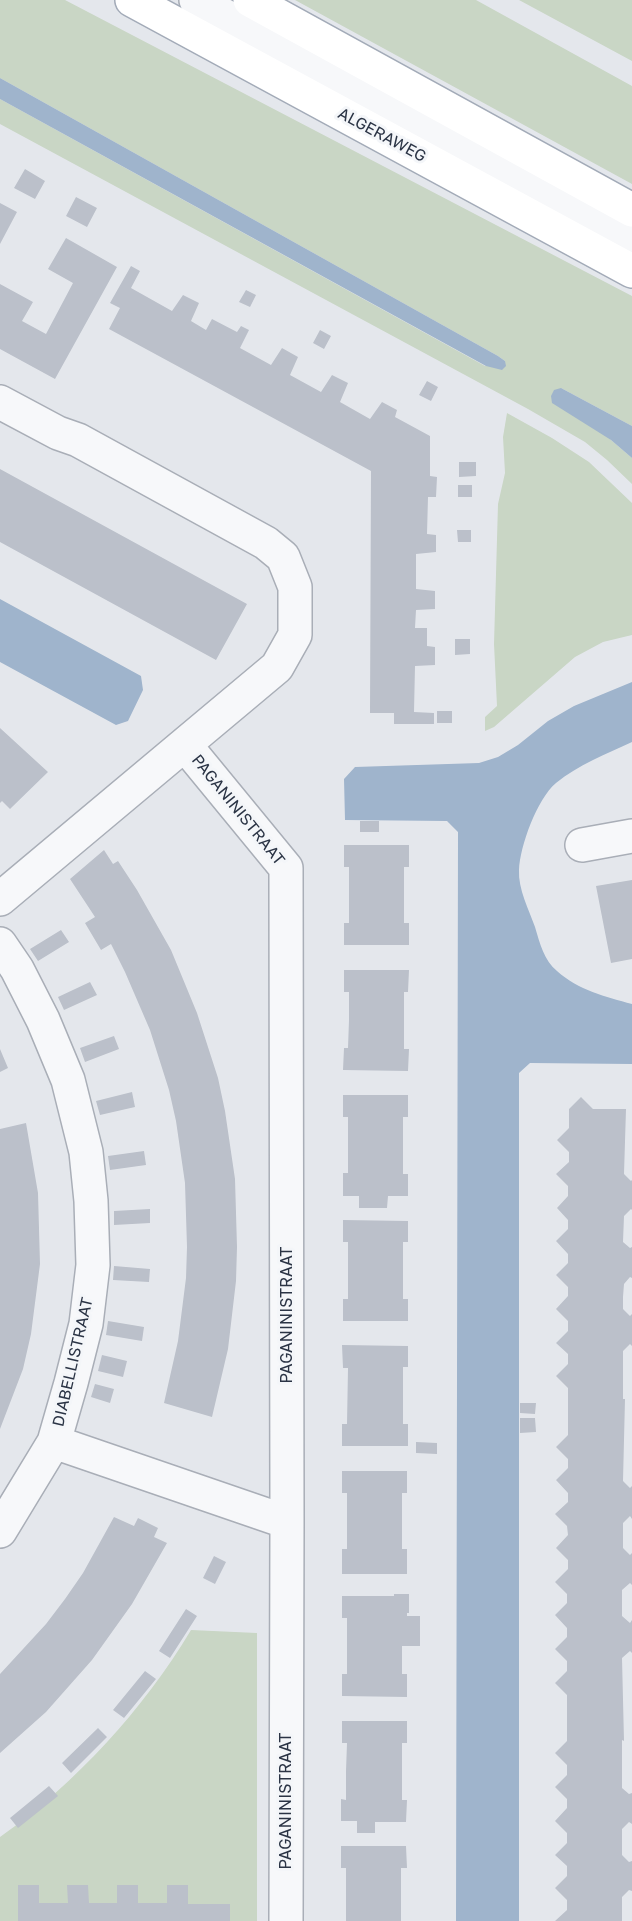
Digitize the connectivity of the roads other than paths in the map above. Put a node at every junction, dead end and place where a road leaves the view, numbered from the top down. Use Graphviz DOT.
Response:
graph roads {
  1 [pos="132,0"];
  2 [pos="196,0"];
  3 [pos="250,0"];
  4 [pos="632,210"];
  5 [pos="632,238"];
  6 [pos="632,271"];
  7 [pos="0,402"];
  8 [pos="185,745"];
  9 [pos="632,836"];
  10 [pos="582,845"];
  11 [pos="0,899"];
  12 [pos="0,944"];
  13 [pos="54,1442"];
  14 [pos="287,1522"];
  15 [pos="0,1531"];
  16 [pos="286,1921"];
  1 -- 6 [label="main road, ALGERAWEG"];
  2 -- 5 [label="street, ALGERAWEG"];
  3 -- 4 [label="main road"];
  7 -- 8 [label="street, PAGANINISTRAAT"];
  8 -- 11 [label="street, PAGANINISTRAAT"];
  8 -- 14 [label="street, PAGANINISTRAAT"];
  9 -- 10 [label="street"];
  12 -- 13 [label="street, DIABELLISTRAAT"];
  13 -- 14 [label="street"];
  13 -- 15 [label="street, DIABELLISTRAAT"];
  14 -- 16 [label="street, PAGANINISTRAAT"];
}
